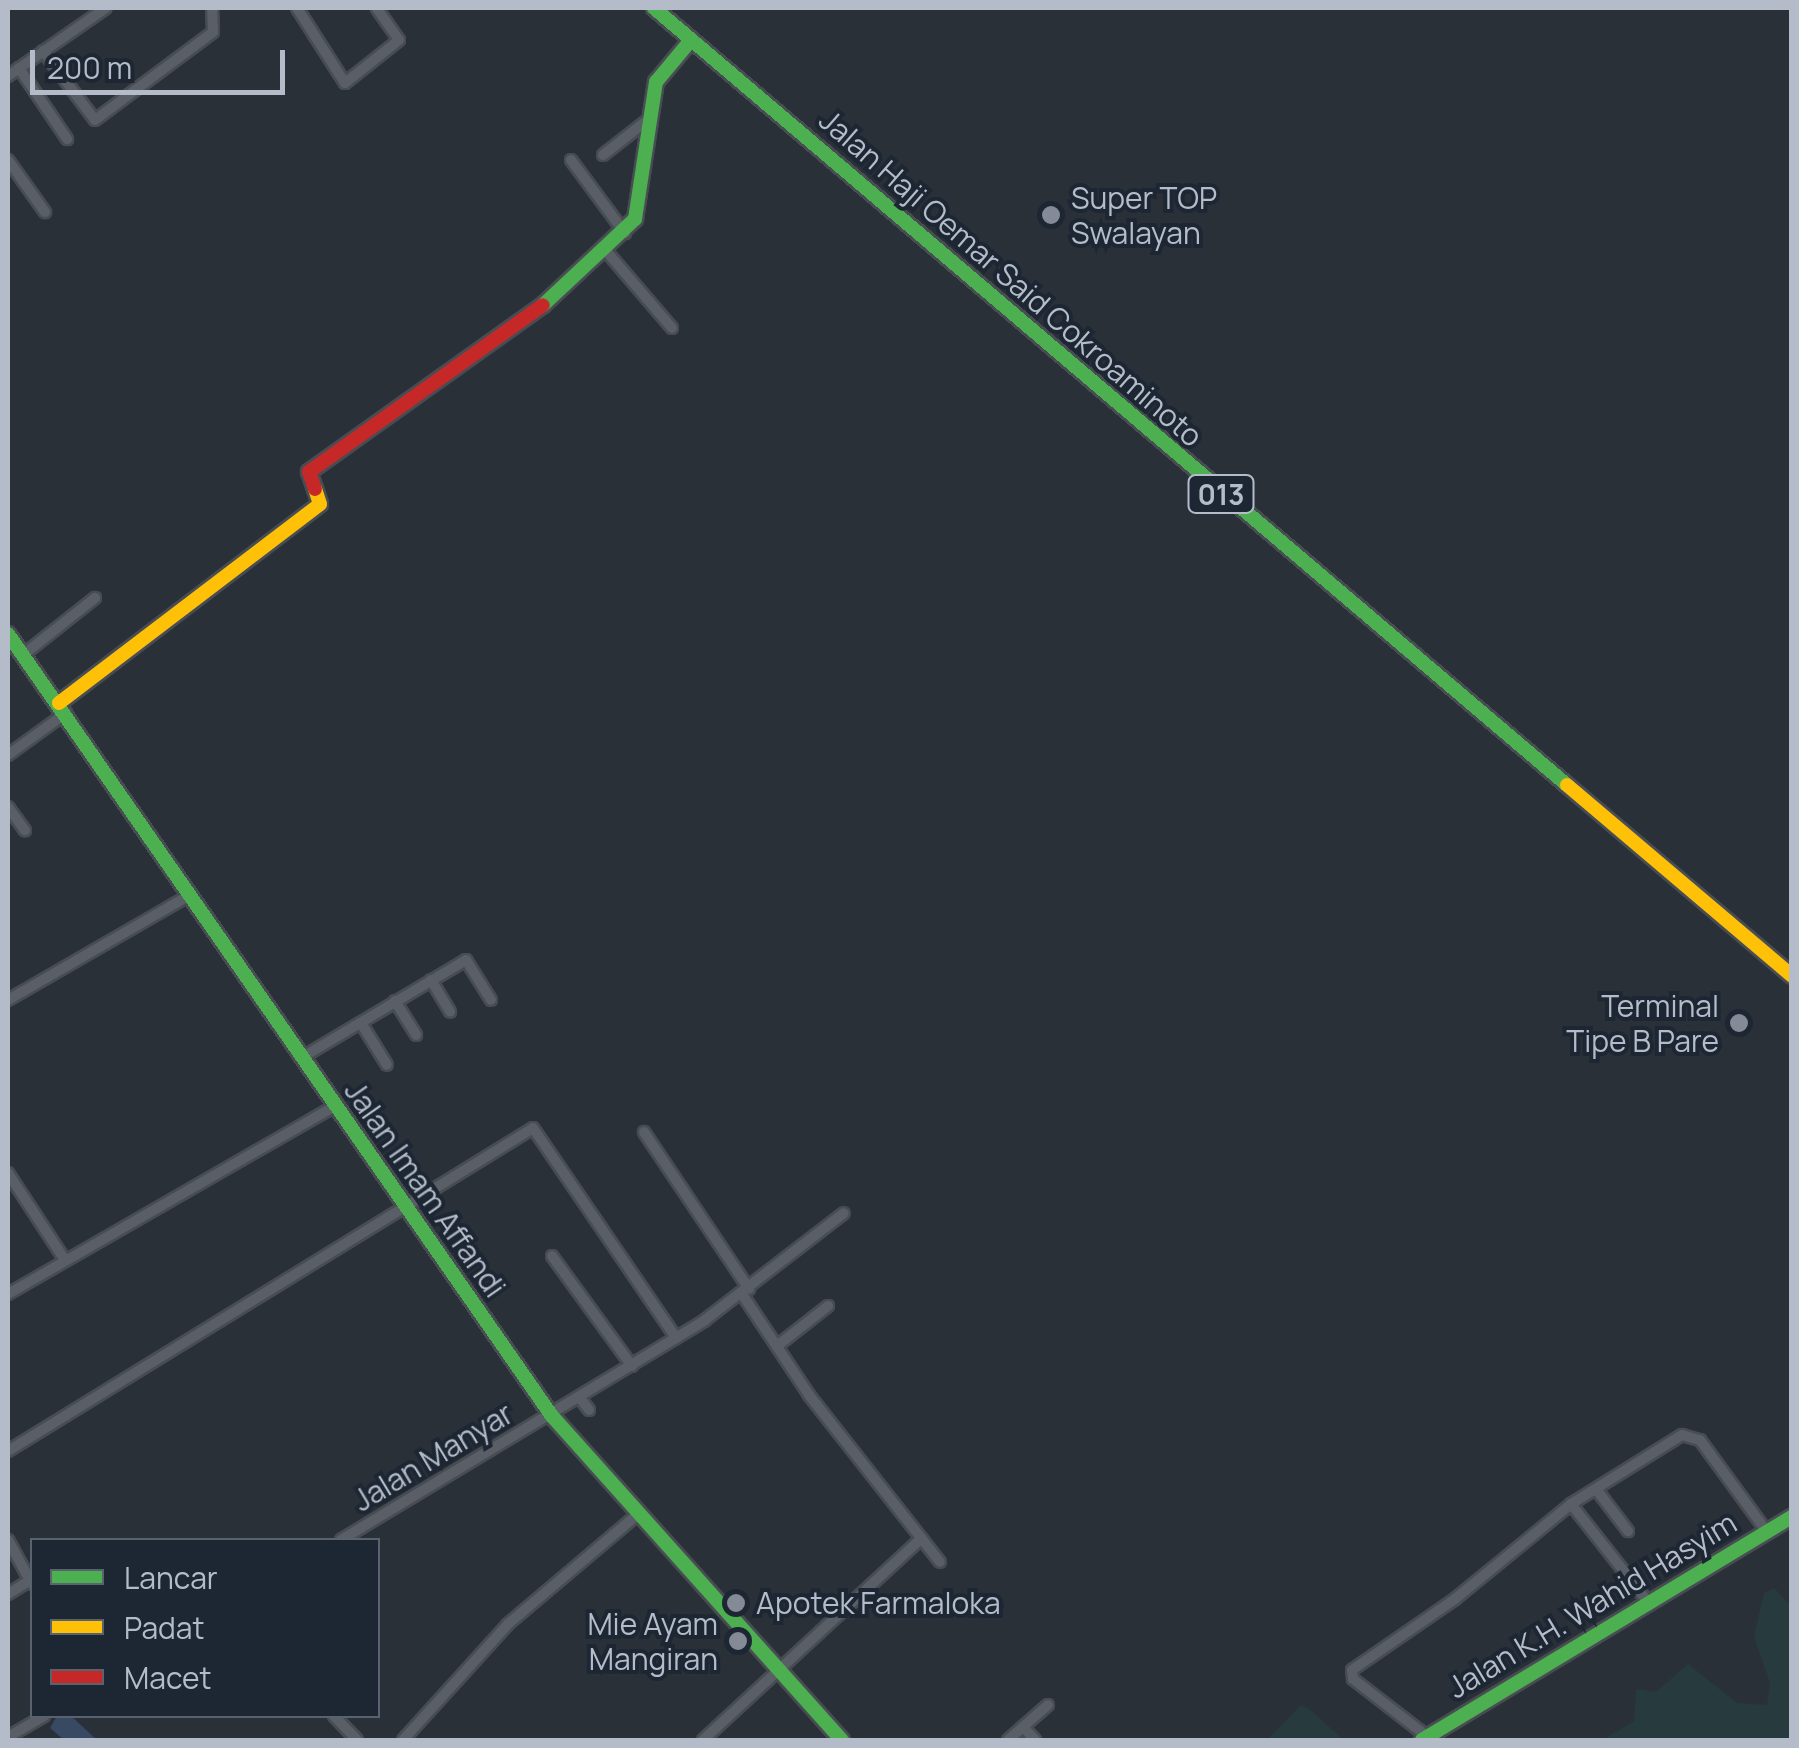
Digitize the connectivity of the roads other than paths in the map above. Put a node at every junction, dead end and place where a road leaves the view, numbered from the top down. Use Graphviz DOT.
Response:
graph roads {
  1 [pos="106,8"];
  2 [pos="212,8"];
  3 [pos="297,8"];
  4 [pos="376,8"];
  5 [pos="654,8"];
  6 [pos="690,40"];
  7 [pos="43,51"];
  8 [pos="19,68"];
  9 [pos="8,76"];
  10 [pos="649,119"];
  11 [pos="67,139"];
  12 [pos="603,155"];
  13 [pos="8,160"];
  14 [pos="572,160"];
  15 [pos="45,212"];
  16 [pos="625,233"];
  17 [pos="607,252"];
  18 [pos="672,328"];
  19 [pos="95,598"];
  20 [pos="8,634"];
  21 [pos="23,655"];
  22 [pos="63,708"];
  23 [pos="8,755"];
  24 [pos="8,807"];
  25 [pos="25,830"];
  26 [pos="190,895"];
  27 [pos="1792,976"];
  28 [pos="430,980"];
  29 [pos="8,1000"];
  30 [pos="491,1000"];
  31 [pos="396,1001"];
  32 [pos="450,1012"];
  33 [pos="360,1023"];
  34 [pos="416,1035"];
  35 [pos="300,1058"];
  36 [pos="387,1065"];
  37 [pos="334,1107"];
  38 [pos="644,1132"];
  39 [pos="8,1173"];
  40 [pos="405,1208"];
  41 [pos="844,1213"];
  42 [pos="552,1256"];
  43 [pos="65,1260"];
  44 [pos="745,1292"];
  45 [pos="8,1294"];
  46 [pos="828,1306"];
  47 [pos="676,1338"];
  48 [pos="776,1346"];
  49 [pos="632,1366"];
  50 [pos="580,1398"];
  51 [pos="589,1410"];
  52 [pos="552,1416"];
  53 [pos="8,1451"];
  54 [pos="1596,1489"];
  55 [pos="1572,1504"];
  56 [pos="637,1516"];
  57 [pos="1792,1517"];
  58 [pos="1628,1531"];
  59 [pos="1767,1532"];
  60 [pos="343,1538"];
  61 [pos="922,1539"];
  62 [pos="8,1540"];
  63 [pos="940,1562"];
  64 [pos="30,1578"];
  65 [pos="1648,1602"];
  66 [pos="781,1673"];
  67 [pos="1048,1705"];
  68 [pos="41,1718"];
  69 [pos="336,1718"];
  70 [pos="1024,1727"];
  71 [pos="8,1737"];
  72 [pos="1425,1739"];
  73 [pos="357,1740"];
  74 [pos="403,1740"];
  75 [pos="704,1740"];
  76 [pos="842,1740"];
  77 [pos="1008,1740"];
  78 [pos="1036,1740"];
  1 -- 7 [label="street"];
  2 -- 7 [label="street"];
  3 -- 4 [label="street"];
  5 -- 6 [label="street, Jalan Haji Oemar Said Cokroaminoto / 013"];
  6 -- 10 [label="street"];
  6 -- 27 [label="street, Jalan Haji Oemar Said Cokroaminoto / 013"];
  7 -- 8 [label="street"];
  8 -- 9 [label="street"];
  8 -- 11 [label="street"];
  10 -- 12 [label="street"];
  10 -- 16 [label="street"];
  13 -- 15 [label="street"];
  14 -- 16 [label="street"];
  16 -- 17 [label="street"];
  17 -- 18 [label="street"];
  17 -- 22 [label="street"];
  19 -- 21 [label="street"];
  20 -- 21 [label="street, Jalan Imam Affandi"];
  21 -- 22 [label="street, Jalan Imam Affandi"];
  22 -- 23 [label="street"];
  22 -- 26 [label="street, Jalan Imam Affandi"];
  24 -- 25 [label="street"];
  26 -- 29 [label="street"];
  26 -- 35 [label="street, Jalan Imam Affandi"];
  28 -- 30 [label="street"];
  28 -- 31 [label="street"];
  28 -- 32 [label="street"];
  31 -- 33 [label="street"];
  31 -- 34 [label="street"];
  33 -- 35 [label="street"];
  33 -- 36 [label="street"];
  35 -- 37 [label="street, Jalan Imam Affandi"];
  37 -- 40 [label="street, Jalan Imam Affandi"];
  37 -- 43 [label="street"];
  38 -- 44 [label="street"];
  39 -- 43 [label="street"];
  40 -- 47 [label="street"];
  40 -- 52 [label="street, Jalan Imam Affandi"];
  40 -- 53 [label="street"];
  41 -- 44 [label="street, Jalan Manyar"];
  42 -- 49 [label="street"];
  43 -- 45 [label="street"];
  44 -- 47 [label="street, Jalan Manyar"];
  44 -- 48 [label="street"];
  46 -- 48 [label="street"];
  47 -- 49 [label="street, Jalan Manyar"];
  48 -- 61 [label="street"];
  49 -- 50 [label="street, Jalan Manyar"];
  50 -- 51 [label="street"];
  50 -- 52 [label="street, Jalan Manyar"];
  52 -- 56 [label="street, Jalan Imam Affandi"];
  52 -- 60 [label="street, Jalan Manyar"];
  54 -- 55 [label="street"];
  54 -- 58 [label="street"];
  54 -- 59 [label="street"];
  55 -- 65 [label="street"];
  55 -- 72 [label="street"];
  56 -- 66 [label="street, Jalan Imam Affandi"];
  56 -- 74 [label="street"];
  57 -- 59 [label="street, Jalan K.H. Wahid Hasyim"];
  59 -- 65 [label="street, Jalan K.H. Wahid Hasyim"];
  61 -- 63 [label="street"];
  61 -- 66 [label="street"];
  62 -- 64 [label="street"];
  65 -- 72 [label="street, Jalan K.H. Wahid Hasyim"];
  66 -- 75 [label="street"];
  66 -- 76 [label="street, Jalan Imam Affandi"];
  67 -- 70 [label="street"];
  68 -- 71 [label="street"];
  69 -- 73 [label="street"];
  70 -- 77 [label="street"];
  70 -- 78 [label="street"];
}
